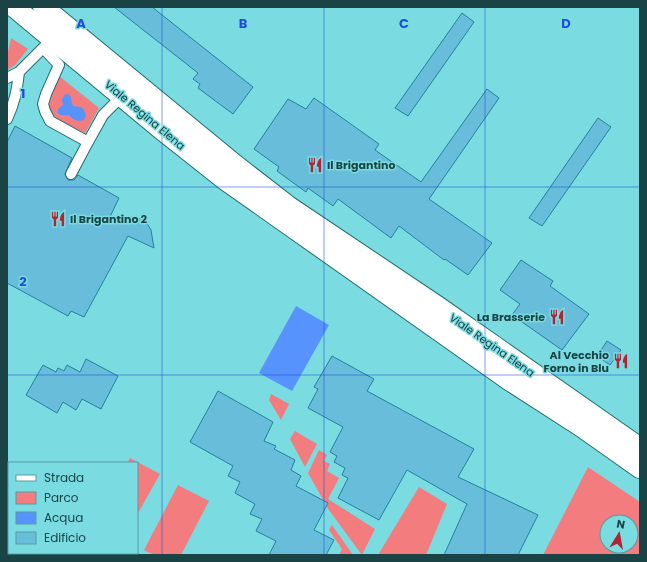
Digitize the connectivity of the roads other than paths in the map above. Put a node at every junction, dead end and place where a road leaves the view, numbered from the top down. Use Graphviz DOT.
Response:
graph roads {
  1 [pos="14,7"];
  2 [pos="43,7"];
  3 [pos="47,43"];
  4 [pos="19,72"];
  5 [pos="7,78"];
  6 [pos="122,96"];
  7 [pos="7,118"];
  8 [pos="88,142"];
  9 [pos="72,174"];
  10 [pos="284,212"];
  11 [pos="542,391"];
  12 [pos="640,448"];
  13 [pos="640,468"];
  1 -- 3 [label="street, Viale Regina Elena"];
  2 -- 10 [label="street, Viale Regina Elena"];
  3 -- 4 [label="lane"];
  3 -- 6 [label="street, Viale Regina Elena"];
  3 -- 8 [label="lane"];
  4 -- 5 [label="lane"];
  4 -- 7 [label="lane"];
  6 -- 8 [label="lane"];
  6 -- 10 [label="street, Viale Regina Elena"];
  8 -- 9 [label="lane"];
  10 -- 11 [label="street, Viale Regina Elena"];
  11 -- 12 [label="street, Viale Regina Elena"];
  11 -- 13 [label="street, Viale Regina Elena"];
}
